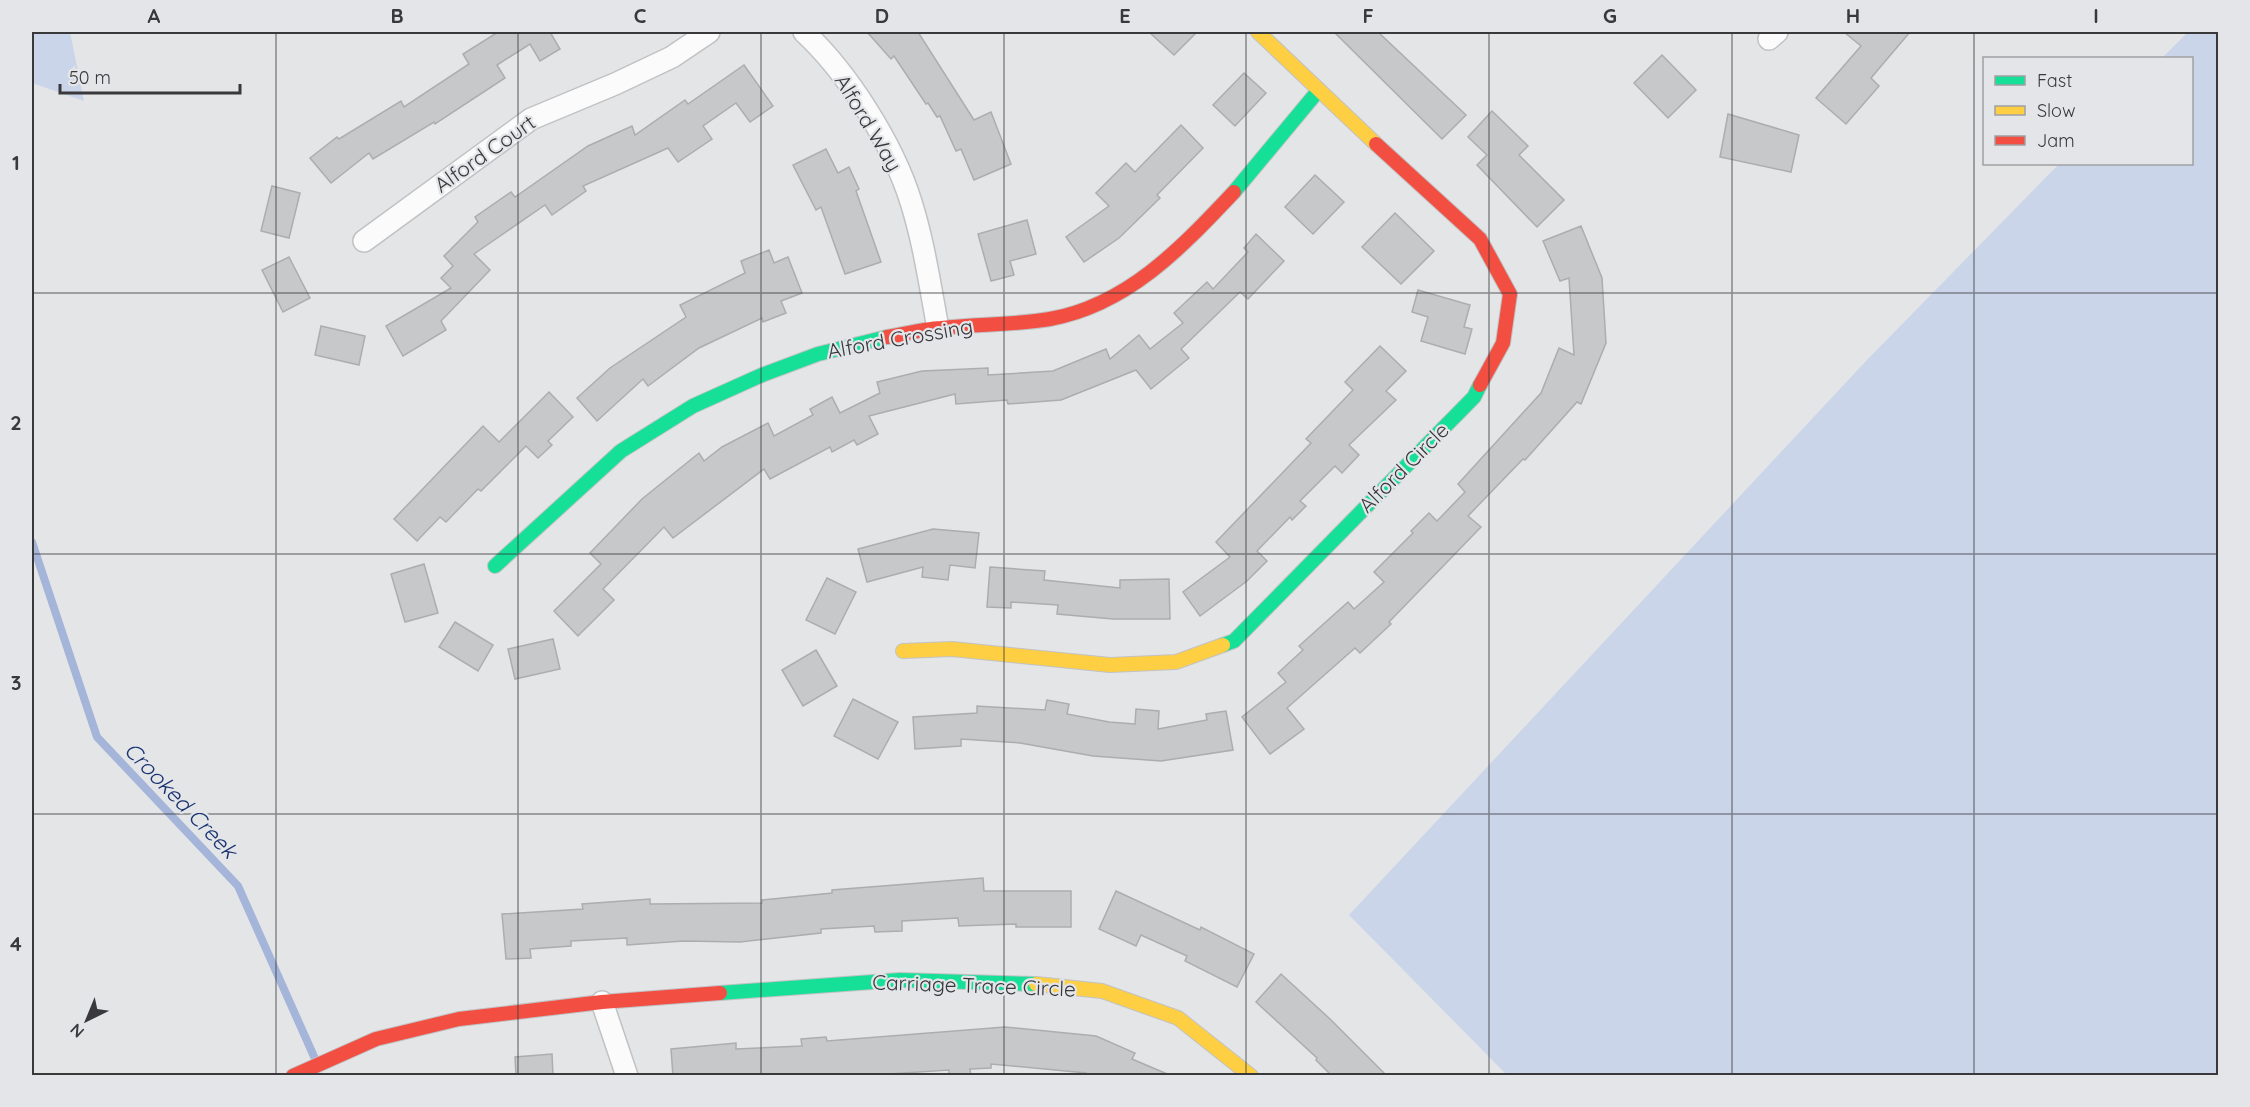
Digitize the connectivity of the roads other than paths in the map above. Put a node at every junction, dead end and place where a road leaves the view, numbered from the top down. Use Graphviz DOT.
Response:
graph roads {
  1 [pos="709,32"];
  2 [pos="804,32"];
  3 [pos="1258,32"];
  4 [pos="1318,91"];
  5 [pos="364,241"];
  6 [pos="938,328"];
  7 [pos="495,566"];
  8 [pos="903,651"];
  9 [pos="602,1002"];
  10 [pos="293,1076"];
  11 [pos="627,1076"];
  12 [pos="1251,1076"];
  1 -- 5 [label="street, Alford Court"];
  2 -- 6 [label="street, Alford Way"];
  3 -- 4 [label="street, Alford Circle"];
  4 -- 6 [label="street, Alford Crossing"];
  4 -- 8 [label="street, Alford Circle"];
  6 -- 7 [label="street, Alford Crossing"];
  9 -- 10 [label="street, Carriage Trace Circle"];
  9 -- 11 [label="street"];
  9 -- 12 [label="street, Carriage Trace Circle"];
}
